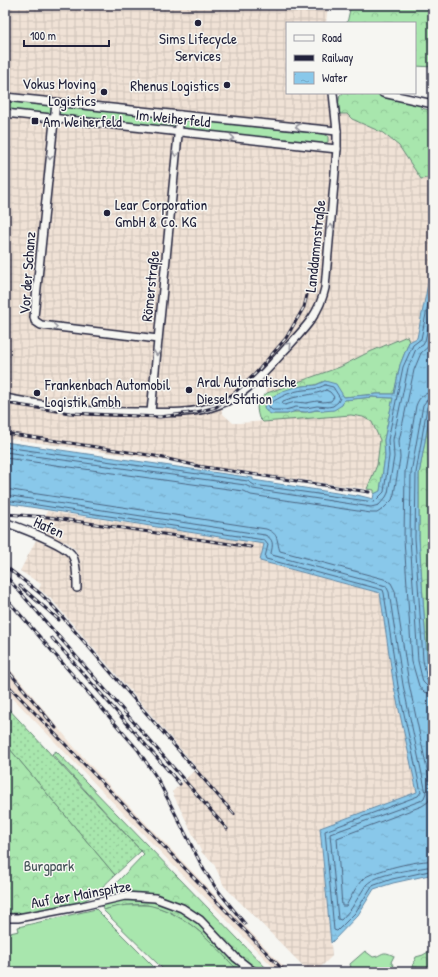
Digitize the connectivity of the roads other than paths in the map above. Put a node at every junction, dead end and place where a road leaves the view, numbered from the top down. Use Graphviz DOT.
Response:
graph roads {
  1 [pos="333,94"];
  2 [pos="388,94"];
  3 [pos="5,97"];
  4 [pos="56,102"];
  5 [pos="433,104"];
  6 [pos="5,113"];
  7 [pos="180,115"];
  8 [pos="54,118"];
  9 [pos="337,131"];
  10 [pos="178,132"];
  11 [pos="337,149"];
  12 [pos="158,339"];
  13 [pos="5,398"];
  14 [pos="151,412"];
  15 [pos="5,522"];
  16 [pos="77,588"];
  17 [pos="5,918"];
  18 [pos="254,972"];
  1 -- 9 [label="street, Landdammstraße"];
  2 -- 5 [label="street"];
  3 -- 4 [label="street, Im Weiherfeld"];
  4 -- 7 [label="street, Im Weiherfeld"];
  4 -- 8 [label="street, Vor der Schanz"];
  6 -- 8 [label="street, Im Weiherfeld"];
  9 -- 7 [label="street, Im Weiherfeld, one-way"];
  7 -- 10 [label="street, Römerstraße"];
  8 -- 10 [label="street, Im Weiherfeld"];
  8 -- 12 [label="street, Vor der Schanz, one-way"];
  9 -- 11 [label="street, Landdammstraße"];
  10 -- 11 [label="street, Im Weiherfeld, one-way"];
  10 -- 12 [label="street, Römerstraße, one-way"];
  14 -- 11 [label="street, Landdammstraße, one-way"];
  12 -- 14 [label="street, Römerstraße, one-way"];
  13 -- 14 [label="street, Landdammstraße"];
  15 -- 16 [label="street, Hafen"];
  17 -- 18 [label="street, Auf der Mainspitze"];
}
